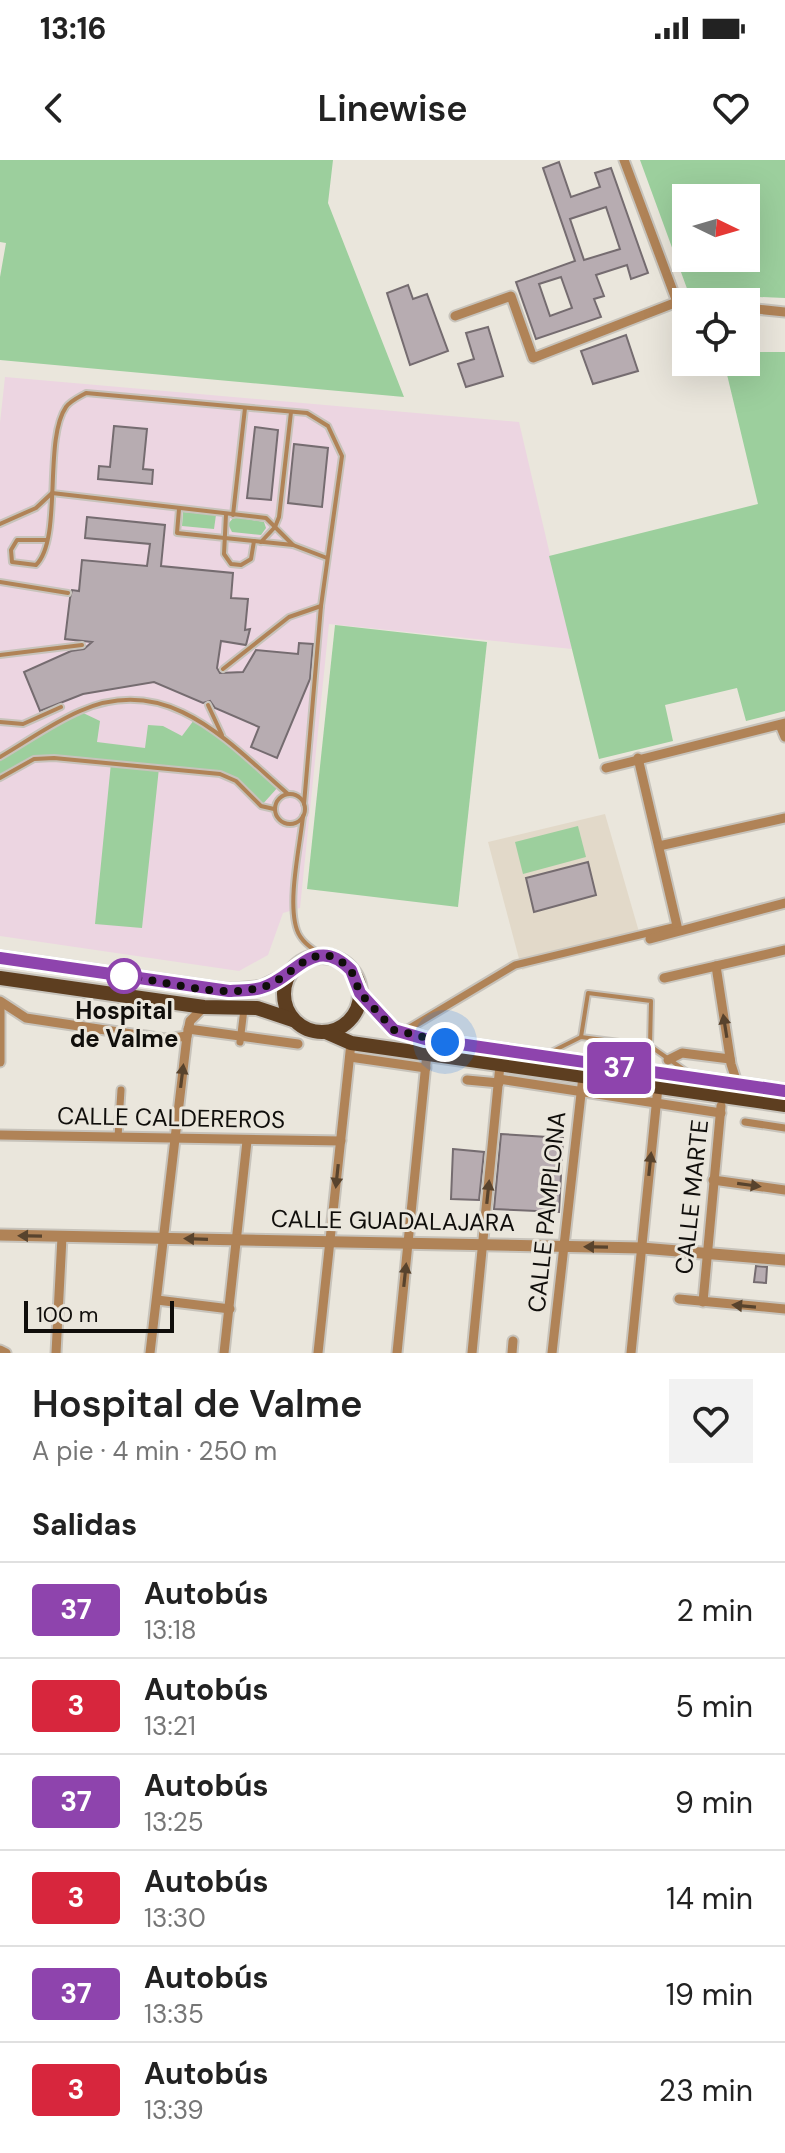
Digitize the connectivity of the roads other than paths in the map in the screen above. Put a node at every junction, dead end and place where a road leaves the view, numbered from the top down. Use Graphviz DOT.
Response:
graph roads {
  1 [pos="624,160"];
  2 [pos="675,288"];
  3 [pos="672,305"];
  4 [pos="760,309"];
  5 [pos="785,312"];
  6 [pos="455,316"];
  7 [pos="245,408"];
  8 [pos="291,412"];
  9 [pos="52,493"];
  10 [pos="179,508"];
  11 [pos="226,514"];
  12 [pos="233,515"];
  13 [pos="0,524"];
  14 [pos="275,527"];
  15 [pos="223,538"];
  16 [pos="46,540"];
  17 [pos="254,541"];
  18 [pos="261,542"];
  19 [pos="293,545"];
  20 [pos="327,558"];
  21 [pos="1,584"];
  22 [pos="68,593"];
  23 [pos="321,606"];
  24 [pos="82,645"];
  25 [pos="0,655"];
  26 [pos="223,669"];
  27 [pos="208,705"];
  28 [pos="61,707"];
  29 [pos="0,722"];
  30 [pos="782,724"];
  31 [pos="785,737"];
  32 [pos="223,738"];
  33 [pos="0,757"];
  34 [pos="638,758"];
  35 [pos="606,768"];
  36 [pos="0,778"];
  37 [pos="288,794"];
  38 [pos="304,804"];
  39 [pos="274,809"];
  40 [pos="303,816"];
  41 [pos="785,818"];
  42 [pos="659,846"];
  43 [pos="785,903"];
  44 [pos="678,928"];
  45 [pos="650,939"];
  46 [pos="785,950"];
  47 [pos="323,956"];
  48 [pos="0,958"];
  49 [pos="716,966"];
  50 [pos="288,975"];
  51 [pos="0,978"];
  52 [pos="664,978"];
  53 [pos="360,993"];
  54 [pos="0,1002"];
  55 [pos="204,1007"];
  56 [pos="244,1008"];
  57 [pos="293,1020"];
  58 [pos="188,1032"];
  59 [pos="326,1032"];
  60 [pos="403,1032"];
  61 [pos="581,1037"];
  62 [pos="240,1039"];
  63 [pos="298,1044"];
  64 [pos="650,1046"];
  65 [pos="350,1050"];
  66 [pos="538,1056"];
  67 [pos="730,1059"];
  68 [pos="427,1060"];
  69 [pos="668,1060"];
  70 [pos="0,1062"];
  71 [pos="499,1075"];
  72 [pos="698,1079"];
  73 [pos="467,1080"];
  74 [pos="582,1083"];
  75 [pos="738,1086"];
  76 [pos="658,1087"];
  77 [pos="121,1090"];
  78 [pos="785,1091"];
  79 [pos="723,1096"];
  80 [pos="657,1103"];
  81 [pos="785,1105"];
  82 [pos="721,1113"];
  83 [pos="745,1122"];
  84 [pos="785,1128"];
  85 [pos="0,1135"];
  86 [pos="118,1137"];
  87 [pos="175,1138"];
  88 [pos="247,1141"];
  89 [pos="341,1141"];
  90 [pos="713,1180"];
  91 [pos="785,1190"];
  92 [pos="0,1235"];
  93 [pos="62,1237"];
  94 [pos="164,1237"];
  95 [pos="236,1240"];
  96 [pos="330,1242"];
  97 [pos="409,1244"];
  98 [pos="483,1244"];
  99 [pos="564,1247"];
  100 [pos="642,1248"];
  101 [pos="705,1250"];
  102 [pos="785,1260"];
  103 [pos="679,1299"];
  104 [pos="157,1300"];
  105 [pos="703,1302"];
  106 [pos="230,1309"];
  107 [pos="785,1309"];
  108 [pos="513,1341"];
  109 [pos="0,1350"];
  110 [pos="6,1353"];
  111 [pos="56,1353"];
  112 [pos="150,1353"];
  113 [pos="224,1353"];
  114 [pos="318,1353"];
  115 [pos="397,1353"];
  116 [pos="472,1353"];
  117 [pos="512,1353"];
  118 [pos="552,1353"];
  119 [pos="631,1353"];
  1 -- 2 [label="street"];
  3 -- 6 [label="street"];
  4 -- 5 [label="street"];
  7 -- 8 [label="lane"];
  7 -- 9 [label="lane"];
  7 -- 12 [label="lane"];
  8 -- 14 [label="lane"];
  8 -- 20 [label="lane"];
  9 -- 10 [label="lane"];
  9 -- 13 [label="lane"];
  9 -- 16 [label="lane"];
  10 -- 11 [label="lane"];
  10 -- 15 [label="lane"];
  11 -- 12 [label="lane"];
  11 -- 15 [label="lane"];
  12 -- 14 [label="lane"];
  14 -- 18 [label="lane"];
  14 -- 19 [label="lane"];
  15 -- 17 [label="lane"];
  15 -- 17 [label="lane"];
  16 -- 16 [label="lane"];
  17 -- 18 [label="lane"];
  18 -- 19 [label="lane"];
  19 -- 20 [label="lane"];
  20 -- 23 [label="lane"];
  21 -- 22 [label="lane"];
  23 -- 26 [label="lane"];
  23 -- 38 [label="lane"];
  24 -- 25 [label="lane"];
  27 -- 32 [label="lane"];
  28 -- 29 [label="lane"];
  30 -- 31 [label="street"];
  30 -- 34 [label="street"];
  32 -- 33 [label="lane"];
  32 -- 37 [label="lane"];
  34 -- 35 [label="street"];
  34 -- 42 [label="street"];
  36 -- 39 [label="lane"];
  37 -- 38 [label="lane"];
  37 -- 39 [label="lane"];
  38 -- 40 [label="lane"];
  39 -- 40 [label="lane"];
  40 -- 47 [label="lane"];
  41 -- 42 [label="street"];
  42 -- 44 [label="street"];
  43 -- 44 [label="street"];
  44 -- 45 [label="street"];
  44 -- 60 [label="street"];
  46 -- 49 [label="street"];
  47 -- 50 [label="main road"];
  47 -- 53 [label="main road"];
  48 -- 50 [label="main road"];
  49 -- 52 [label="street"];
  67 -- 49 [label="street, one-way"];
  50 -- 57 [label="main road"];
  51 -- 55 [label="main road"];
  53 -- 59 [label="main road"];
  53 -- 60 [label="main road"];
  54 -- 58 [label="street"];
  54 -- 70 [label="street"];
  55 -- 56 [label="main road"];
  55 -- 58 [label="street"];
  56 -- 57 [label="main road"];
  56 -- 62 [label="street"];
  57 -- 59 [label="main road"];
  58 -- 62 [label="street"];
  87 -- 58 [label="street, one-way"];
  59 -- 65 [label="main road"];
  60 -- 66 [label="main road"];
  61 -- 64 [label="lane"];
  61 -- 64 [label="lane"];
  61 -- 66 [label="lane"];
  62 -- 63 [label="street"];
  64 -- 69 [label="lane"];
  65 -- 68 [label="main road"];
  65 -- 89 [label="street"];
  66 -- 72 [label="main road"];
  67 -- 69 [label="street"];
  67 -- 75 [label="street"];
  68 -- 71 [label="main road"];
  68 -- 97 [label="street"];
  69 -- 72 [label="lane"];
  71 -- 73 [label="street"];
  71 -- 74 [label="main road"];
  98 -- 71 [label="street, one-way"];
  72 -- 75 [label="main road"];
  74 -- 76 [label="main road"];
  74 -- 80 [label="street"];
  74 -- 99 [label="street, CALLE PAMPLONA"];
  75 -- 78 [label="main road"];
  76 -- 79 [label="main road"];
  76 -- 80 [label="street"];
  77 -- 86 [label="street"];
  79 -- 81 [label="main road"];
  79 -- 82 [label="street, CALLE MARTE"];
  80 -- 82 [label="street"];
  100 -- 80 [label="street, one-way"];
  82 -- 90 [label="street, CALLE MARTE"];
  83 -- 84 [label="street"];
  85 -- 86 [label="street, CALLE CALDEREROS"];
  86 -- 87 [label="street, CALLE CALDEREROS"];
  87 -- 88 [label="street, CALLE CALDEREROS"];
  87 -- 94 [label="street"];
  88 -- 89 [label="street, CALLE CALDEREROS"];
  88 -- 95 [label="street"];
  89 -- 96 [label="street, one-way"];
  90 -- 91 [label="street, one-way"];
  90 -- 101 [label="street, CALLE MARTE"];
  93 -- 92 [label="street, CALLE GUADALAJARA, one-way"];
  93 -- 94 [label="street, CALLE GUADALAJARA"];
  93 -- 111 [label="street"];
  95 -- 94 [label="street, CALLE GUADALAJARA, one-way"];
  94 -- 104 [label="street"];
  95 -- 96 [label="street, CALLE GUADALAJARA"];
  95 -- 106 [label="street"];
  96 -- 97 [label="street, CALLE GUADALAJARA"];
  96 -- 114 [label="street"];
  97 -- 98 [label="street, CALLE GUADALAJARA"];
  115 -- 97 [label="street, one-way"];
  98 -- 99 [label="street, CALLE GUADALAJARA"];
  98 -- 116 [label="street"];
  100 -- 99 [label="street, CALLE GUADALAJARA, one-way"];
  99 -- 118 [label="street, CALLE PAMPLONA"];
  100 -- 101 [label="street, CALLE GUADALAJARA"];
  100 -- 119 [label="street"];
  101 -- 102 [label="street, CALLE GUADALAJARA"];
  101 -- 105 [label="street, CALLE MARTE"];
  103 -- 105 [label="street"];
  104 -- 106 [label="street"];
  104 -- 112 [label="street"];
  107 -- 105 [label="street, one-way"];
  106 -- 113 [label="street"];
  108 -- 117 [label="street"];
  109 -- 110 [label="street"];
}
